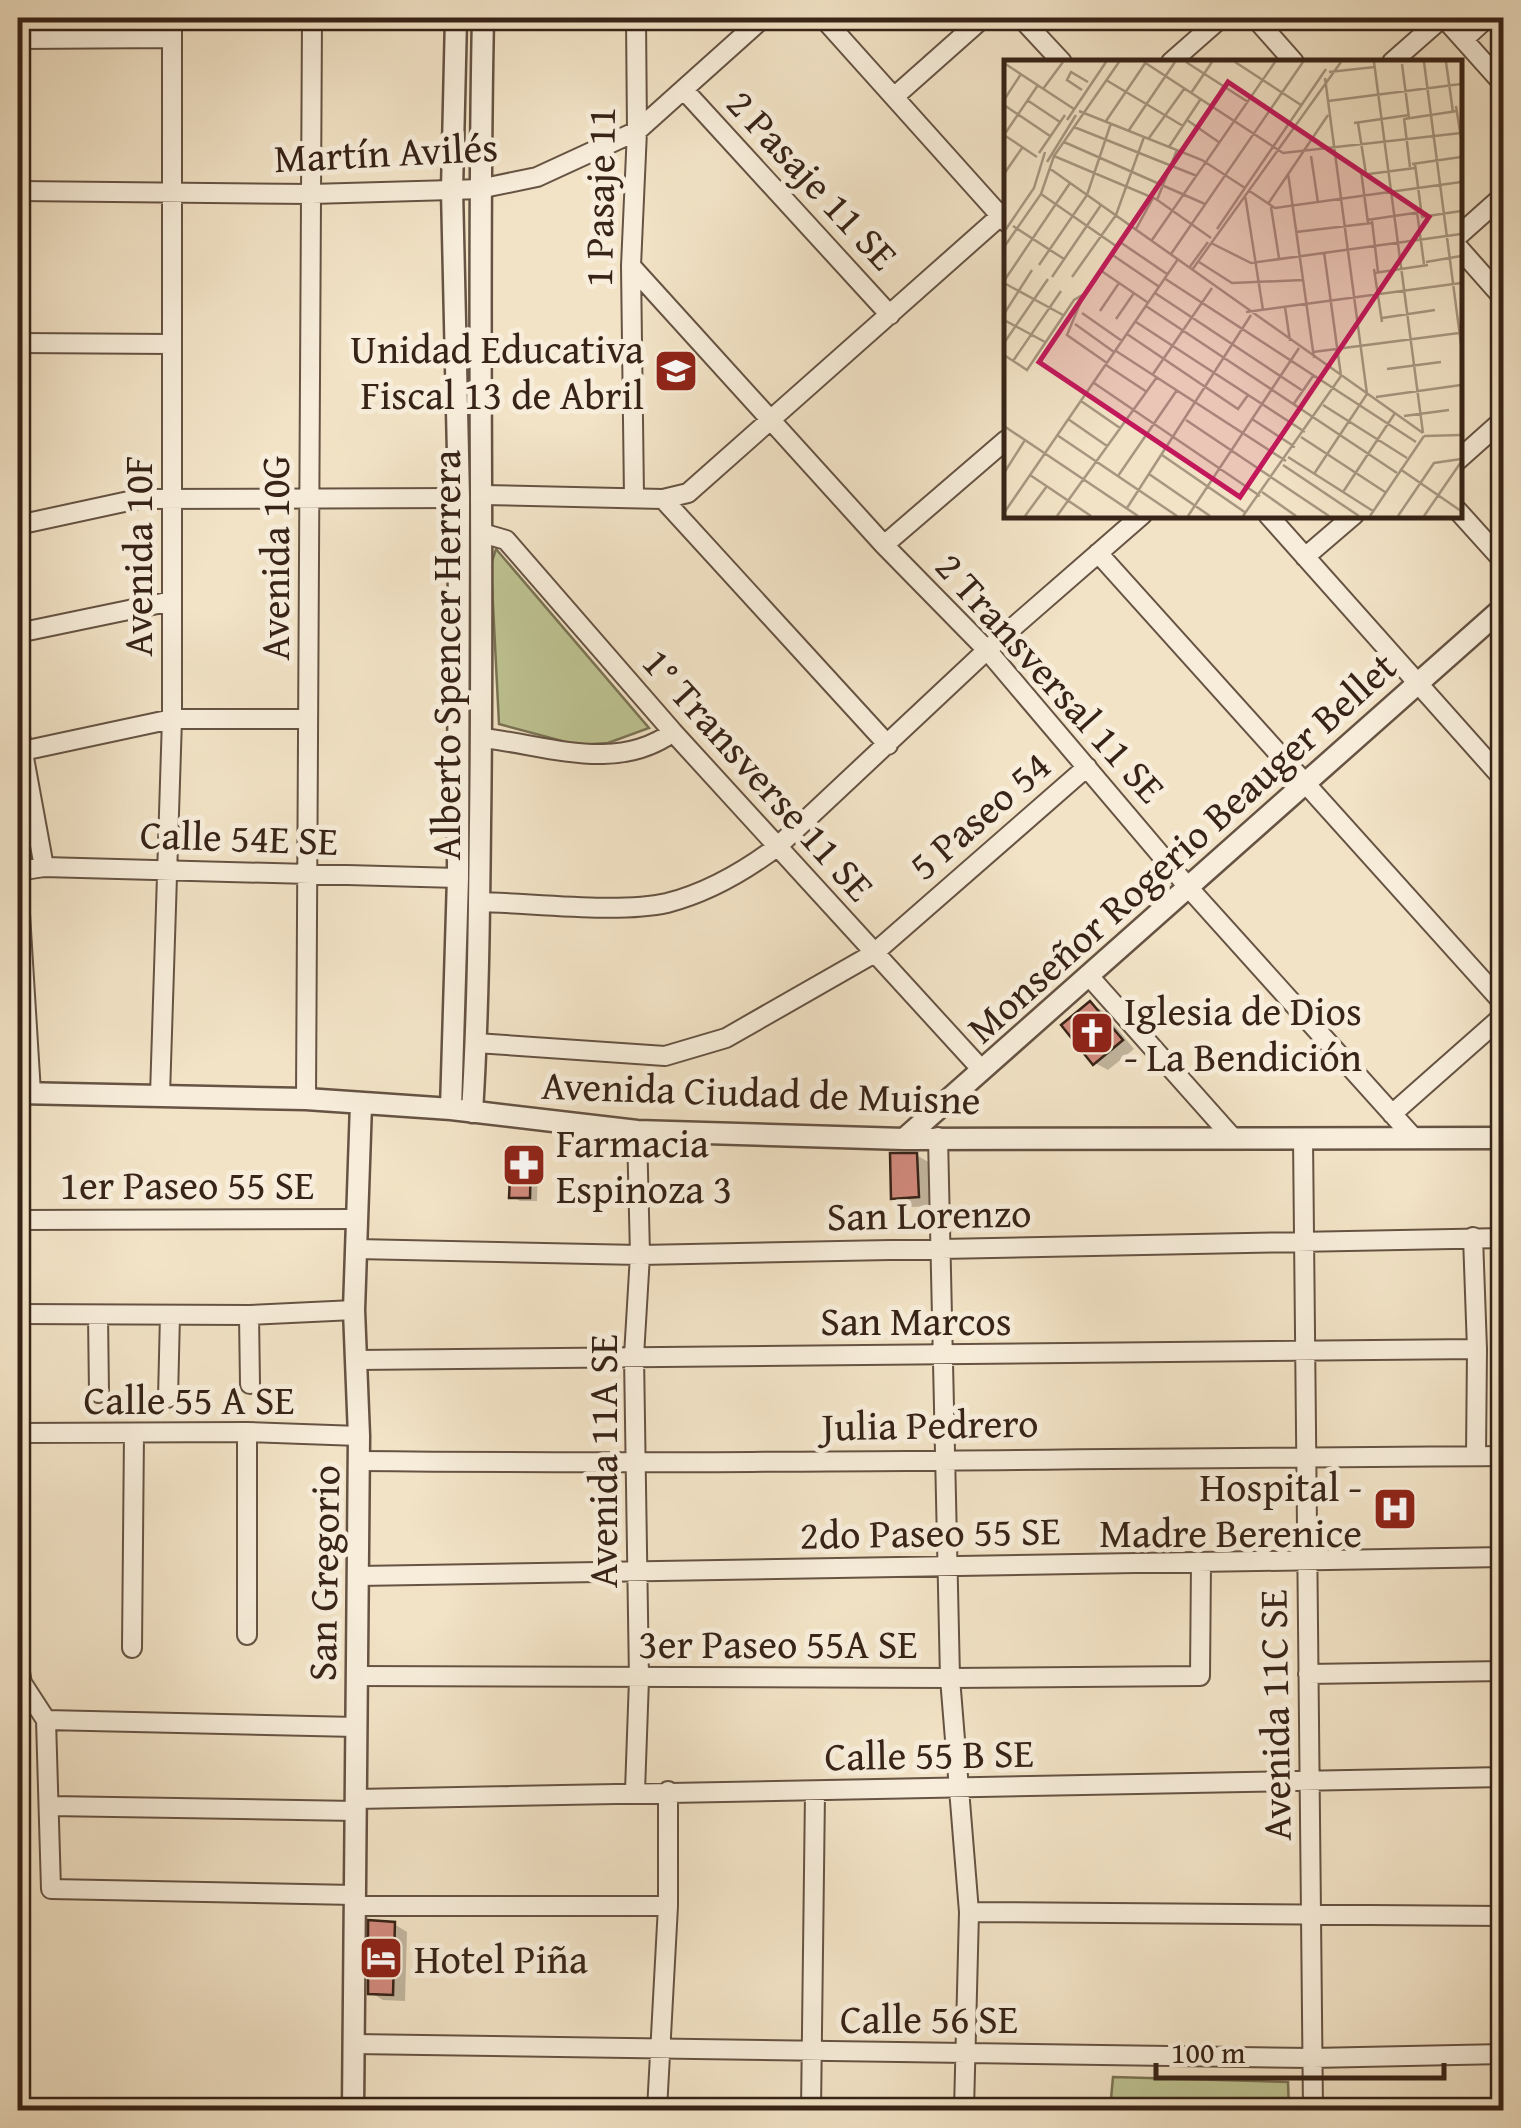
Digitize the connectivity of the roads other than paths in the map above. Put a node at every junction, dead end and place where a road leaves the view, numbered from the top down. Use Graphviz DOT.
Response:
graph roads {
  1 [pos="172,18"];
  2 [pos="312,18"];
  3 [pos="456,18"];
  4 [pos="483,18"];
  5 [pos="636,18"];
  6 [pos="763,18"];
  7 [pos="823,18"];
  8 [pos="983,18"];
  9 [pos="1021,18"];
  10 [pos="1221,18"];
  11 [pos="1254,18"];
  12 [pos="1443,18"];
  13 [pos="1482,19"];
  14 [pos="172,38"];
  15 [pos="1464,38"];
  16 [pos="18,39"];
  17 [pos="1060,60"];
  18 [pos="1173,60"];
  19 [pos="1292,60"];
  20 [pos="1394,60"];
  21 [pos="1504,85"];
  22 [pos="684,90"];
  23 [pos="894,97"];
  24 [pos="636,131"];
  25 [pos="479,189"];
  26 [pos="172,190"];
  27 [pos="452,190"];
  28 [pos="18,192"];
  29 [pos="311,194"];
  30 [pos="1504,195"];
  31 [pos="1004,216"];
  32 [pos="1461,233"];
  33 [pos="1461,251"];
  34 [pos="631,266"];
  35 [pos="1504,298"];
  36 [pos="890,315"];
  37 [pos="18,344"];
  38 [pos="172,344"];
  39 [pos="1504,419"];
  40 [pos="770,422"];
  41 [pos="1004,442"];
  42 [pos="1461,457"];
  43 [pos="482,495"];
  44 [pos="634,497"];
  45 [pos="460,498"];
  46 [pos="172,499"];
  47 [pos="663,499"];
  48 [pos="310,500"];
  49 [pos="1461,514"];
  50 [pos="1139,518"];
  51 [pos="1271,518"];
  52 [pos="1351,518"];
  53 [pos="18,526"];
  54 [pos="482,533"];
  55 [pos="884,545"];
  56 [pos="1098,553"];
  57 [pos="1306,557"];
  58 [pos="1504,562"];
  59 [pos="172,601"];
  60 [pos="1504,607"];
  61 [pos="18,633"];
  62 [pos="987,650"];
  63 [pos="1418,683"];
  64 [pos="172,718"];
  65 [pos="308,718"];
  66 [pos="18,725"];
  67 [pos="673,732"];
  68 [pos="490,739"];
  69 [pos="888,746"];
  70 [pos="21,751"];
  71 [pos="1087,767"];
  72 [pos="1504,780"];
  73 [pos="1303,784"];
  74 [pos="778,846"];
  75 [pos="44,867"];
  76 [pos="167,869"];
  77 [pos="18,870"];
  78 [pos="308,874"];
  79 [pos="458,878"];
  80 [pos="18,881"];
  81 [pos="1188,886"];
  82 [pos="479,902"];
  83 [pos="873,954"];
  84 [pos="1088,976"];
  85 [pos="1504,1004"];
  86 [pos="1504,1015"];
  87 [pos="476,1043"];
  88 [pos="982,1070"];
  89 [pos="24,1093"];
  90 [pos="160,1095"];
  91 [pos="306,1099"];
  92 [pos="360,1104"];
  93 [pos="462,1111"];
  94 [pos="1392,1114"];
  95 [pos="637,1131"];
  96 [pos="938,1137"];
  97 [pos="1233,1138"];
  98 [pos="1303,1138"];
  99 [pos="1414,1138"];
  100 [pos="1504,1138"];
  101 [pos="904,1139"];
  102 [pos="356,1219"];
  103 [pos="18,1220"];
  104 [pos="1474,1238"];
  105 [pos="1504,1238"];
  106 [pos="1304,1241"];
  107 [pos="356,1248"];
  108 [pos="941,1249"];
  109 [pos="640,1256"];
  110 [pos="354,1310"];
  111 [pos="18,1314"];
  112 [pos="98,1314"];
  113 [pos="170,1315"];
  114 [pos="249,1316"];
  115 [pos="1477,1348"];
  116 [pos="1305,1349"];
  117 [pos="943,1355"];
  118 [pos="634,1356"];
  119 [pos="356,1360"];
  120 [pos="250,1384"];
  121 [pos="98,1393"];
  122 [pos="168,1398"];
  123 [pos="247,1432"];
  124 [pos="18,1433"];
  125 [pos="134,1433"];
  126 [pos="359,1436"];
  127 [pos="1476,1456"];
  128 [pos="1504,1456"];
  129 [pos="945,1458"];
  130 [pos="1306,1458"];
  131 [pos="358,1462"];
  132 [pos="638,1464"];
  133 [pos="1504,1558"];
  134 [pos="1307,1561"];
  135 [pos="1201,1562"];
  136 [pos="948,1566"];
  137 [pos="637,1572"];
  138 [pos="358,1576"];
  139 [pos="246,1635"];
  140 [pos="132,1648"];
  141 [pos="18,1662"];
  142 [pos="1504,1672"];
  143 [pos="1308,1674"];
  144 [pos="356,1676"];
  145 [pos="640,1678"];
  146 [pos="950,1678"];
  147 [pos="46,1720"];
  148 [pos="356,1727"];
  149 [pos="1504,1777"];
  150 [pos="1309,1781"];
  151 [pos="959,1788"];
  152 [pos="668,1791"];
  153 [pos="635,1792"];
  154 [pos="815,1792"];
  155 [pos="356,1805"];
  156 [pos="50,1806"];
  157 [pos="355,1901"];
  158 [pos="668,1906"];
  159 [pos="970,1912"];
  160 [pos="1504,1916"];
  161 [pos="1311,1917"];
  162 [pos="354,2044"];
  163 [pos="661,2050"];
  164 [pos="812,2052"];
  165 [pos="966,2052"];
  166 [pos="1504,2054"];
  167 [pos="1312,2058"];
  168 [pos="353,2110"];
  169 [pos="657,2110"];
  170 [pos="811,2110"];
  171 [pos="964,2110"];
  172 [pos="1313,2110"];
  1 -- 14 [label="street, Avenida 10F"];
  2 -- 29 [label="street, Avenida 10G"];
  3 -- 27 [label="street, Alberto Spencer Herrera"];
  4 -- 25 [label="street, Alberto Spencer Herrera"];
  5 -- 24 [label="street, 1 Pasaje 11"];
  6 -- 22 [label="street, Martín Avilés"];
  7 -- 23 [label="street"];
  8 -- 23 [label="street"];
  9 -- 17 [label="street"];
  10 -- 18 [label="street"];
  11 -- 19 [label="street"];
  12 -- 15 [label="street"];
  12 -- 20 [label="street"];
  13 -- 15 [label="street"];
  14 -- 16 [label="street"];
  14 -- 26 [label="street, Avenida 10F"];
  15 -- 21 [label="street"];
  22 -- 24 [label="street, Martín Avilés"];
  22 -- 36 [label="street, 2 Pasaje 11 SE"];
  23 -- 31 [label="street"];
  24 -- 25 [label="street, Martín Avilés"];
  24 -- 34 [label="street, 1 Pasaje 11"];
  25 -- 27 [label="street, Martín Avilés"];
  25 -- 43 [label="street, Alberto Spencer Herrera"];
  26 -- 28 [label="street, Martín Avilés"];
  26 -- 29 [label="street, Martín Avilés"];
  26 -- 38 [label="street, Avenida 10F"];
  27 -- 29 [label="street, Martín Avilés"];
  27 -- 45 [label="street, Alberto Spencer Herrera"];
  29 -- 48 [label="street, Avenida 10G"];
  30 -- 32 [label="street"];
  31 -- 36 [label="street"];
  33 -- 35 [label="street"];
  34 -- 40 [label="street, 2 Transversal 11 SE"];
  34 -- 44 [label="street, 1 Pasaje 11"];
  36 -- 40 [label="street"];
  37 -- 38 [label="street"];
  38 -- 46 [label="street, Avenida 10F"];
  39 -- 42 [label="street"];
  40 -- 47 [label="street"];
  40 -- 55 [label="street, 2 Transversal 11 SE"];
  41 -- 55 [label="street"];
  43 -- 44 [label="street"];
  43 -- 54 [label="street, Alberto Spencer Herrera"];
  44 -- 47 [label="street"];
  45 -- 48 [label="street"];
  45 -- 79 [label="street, Alberto Spencer Herrera"];
  46 -- 48 [label="street"];
  46 -- 53 [label="street"];
  46 -- 59 [label="street, Avenida 10F"];
  47 -- 69 [label="street"];
  48 -- 65 [label="street, Avenida 10G"];
  49 -- 58 [label="street"];
  50 -- 56 [label="street"];
  51 -- 57 [label="street"];
  52 -- 57 [label="street"];
  54 -- 67 [label="street, 1° Transverse 11 SE"];
  54 -- 82 [label="street, Alberto Spencer Herrera"];
  55 -- 62 [label="street, 2 Transversal 11 SE"];
  56 -- 62 [label="street"];
  56 -- 73 [label="street"];
  57 -- 63 [label="street"];
  59 -- 61 [label="street"];
  59 -- 64 [label="street, Avenida 10F"];
  60 -- 63 [label="street, Monseñor Rogerio Beauger Bellet"];
  62 -- 69 [label="street"];
  62 -- 71 [label="street, 2 Transversal 11 SE"];
  63 -- 72 [label="street"];
  63 -- 73 [label="street, Monseñor Rogerio Beauger Bellet"];
  64 -- 65 [label="street"];
  64 -- 70 [label="street"];
  64 -- 76 [label="street, Avenida 10F"];
  65 -- 78 [label="street, Avenida 10G"];
  66 -- 70 [label="street"];
  67 -- 68 [label="street"];
  67 -- 74 [label="street, 1° Transverse 11 SE"];
  69 -- 74 [label="street"];
  70 -- 75 [label="street"];
  71 -- 81 [label="street, 2 Transversal 11 SE"];
  71 -- 83 [label="street, 5 Paseo 54"];
  73 -- 81 [label="street, Monseñor Rogerio Beauger Bellet"];
  73 -- 85 [label="street"];
  74 -- 82 [label="street"];
  74 -- 83 [label="street, 1° Transverse 11 SE"];
  75 -- 76 [label="street, Calle 54E SE"];
  75 -- 77 [label="street, Calle 54E SE"];
  76 -- 78 [label="street, Calle 54E SE"];
  76 -- 90 [label="street, Avenida 10F"];
  78 -- 79 [label="street, Calle 54E SE"];
  78 -- 91 [label="street, Avenida 10G"];
  79 -- 93 [label="street, Alberto Spencer Herrera"];
  80 -- 89 [label="street"];
  81 -- 84 [label="street, Monseñor Rogerio Beauger Bellet"];
  81 -- 94 [label="street, 2 Transversal 11 SE"];
  82 -- 87 [label="street, Alberto Spencer Herrera"];
  83 -- 87 [label="street, 5 Paseo 54"];
  83 -- 88 [label="street, 1° Transverse 11 SE"];
  84 -- 88 [label="street, Monseñor Rogerio Beauger Bellet"];
  84 -- 97 [label="street"];
  86 -- 94 [label="street"];
  87 -- 93 [label="street, Alberto Spencer Herrera"];
  88 -- 101 [label="street, Monseñor Rogerio Beauger Bellet"];
  89 -- 90 [label="street, Avenida Ciudad de Muisne"];
  90 -- 91 [label="street, Avenida Ciudad de Muisne"];
  91 -- 92 [label="street, Avenida Ciudad de Muisne"];
  92 -- 93 [label="street, Avenida Ciudad de Muisne"];
  92 -- 102 [label="street, San Gregorio"];
  93 -- 95 [label="street, Avenida Ciudad de Muisne"];
  94 -- 99 [label="street, 2 Transversal 11 SE"];
  95 -- 101 [label="street, Avenida Ciudad de Muisne"];
  95 -- 109 [label="street, Avenida 11A SE"];
  96 -- 97 [label="street, Avenida Ciudad de Muisne"];
  96 -- 101 [label="street, Avenida Ciudad de Muisne"];
  96 -- 108 [label="street"];
  97 -- 98 [label="street, Avenida Ciudad de Muisne"];
  98 -- 99 [label="street, Avenida Ciudad de Muisne"];
  98 -- 106 [label="street, Avenida 11C SE"];
  99 -- 100 [label="street, Avenida Ciudad de Muisne"];
  102 -- 103 [label="street, 1er Paseo 55 SE"];
  102 -- 107 [label="street, San Gregorio"];
  104 -- 105 [label="street, San Lorenzo"];
  104 -- 106 [label="street, San Lorenzo"];
  104 -- 115 [label="street"];
  106 -- 108 [label="street, San Lorenzo"];
  106 -- 116 [label="street, Avenida 11C SE"];
  107 -- 109 [label="street, San Lorenzo"];
  107 -- 110 [label="street, San Gregorio"];
  108 -- 109 [label="street, San Lorenzo"];
  108 -- 117 [label="street"];
  109 -- 118 [label="street, Avenida 11A SE"];
  110 -- 114 [label="street"];
  110 -- 119 [label="street, San Gregorio"];
  111 -- 112 [label="street"];
  112 -- 113 [label="street"];
  112 -- 121 [label="street"];
  113 -- 114 [label="street"];
  113 -- 122 [label="street"];
  114 -- 120 [label="street"];
  115 -- 116 [label="street, San Marcos"];
  115 -- 127 [label="street"];
  116 -- 117 [label="street, San Marcos"];
  116 -- 130 [label="street, Avenida 11C SE"];
  117 -- 118 [label="street, San Marcos"];
  117 -- 129 [label="street"];
  118 -- 119 [label="street, San Marcos"];
  118 -- 132 [label="street, Avenida 11A SE"];
  119 -- 126 [label="street, San Gregorio"];
  123 -- 125 [label="street, Calle 55 A SE"];
  123 -- 126 [label="street, Calle 55 A SE"];
  123 -- 139 [label="street"];
  124 -- 125 [label="street, Calle 55 A SE"];
  125 -- 140 [label="street"];
  126 -- 131 [label="street, San Gregorio"];
  127 -- 128 [label="street, Julia Pedrero"];
  127 -- 130 [label="street, Julia Pedrero"];
  129 -- 130 [label="street, Julia Pedrero"];
  129 -- 132 [label="street, Julia Pedrero"];
  129 -- 136 [label="street"];
  130 -- 134 [label="street, Avenida 11C SE"];
  131 -- 132 [label="street, Julia Pedrero"];
  131 -- 138 [label="street, San Gregorio"];
  132 -- 137 [label="street, Avenida 11A SE"];
  133 -- 134 [label="street, 2do Paseo 55 SE"];
  134 -- 135 [label="street, 2do Paseo 55 SE"];
  134 -- 143 [label="street, Avenida 11C SE"];
  135 -- 136 [label="street, 2do Paseo 55 SE"];
  135 -- 146 [label="street, 3er Paseo 55A SE"];
  136 -- 137 [label="street, 2do Paseo 55 SE"];
  136 -- 146 [label="street"];
  137 -- 138 [label="street, 2do Paseo 55 SE"];
  137 -- 145 [label="street, Avenida 11A SE"];
  138 -- 144 [label="street, San Gregorio"];
  141 -- 147 [label="street"];
  142 -- 143 [label="street"];
  143 -- 150 [label="street, Avenida 11C SE"];
  144 -- 145 [label="street, 3er Paseo 55A SE"];
  144 -- 148 [label="street, San Gregorio"];
  145 -- 146 [label="street, 3er Paseo 55A SE"];
  145 -- 153 [label="street, Avenida 11A SE"];
  146 -- 151 [label="street"];
  147 -- 148 [label="street"];
  147 -- 156 [label="street"];
  148 -- 155 [label="street, San Gregorio"];
  149 -- 150 [label="street, Calle 55 B SE"];
  150 -- 151 [label="street, Calle 55 B SE"];
  150 -- 161 [label="street, Avenida 11C SE"];
  151 -- 154 [label="street, Calle 55 B SE"];
  151 -- 159 [label="street"];
  152 -- 153 [label="street, Calle 55 B SE"];
  152 -- 154 [label="street, Calle 55 B SE"];
  152 -- 158 [label="street"];
  153 -- 155 [label="street, Calle 55 B SE"];
  154 -- 164 [label="street"];
  155 -- 156 [label="street, Calle 55 B SE"];
  155 -- 157 [label="street, San Gregorio"];
  156 -- 157 [label="street"];
  157 -- 158 [label="street"];
  157 -- 162 [label="street, San Gregorio"];
  158 -- 163 [label="street"];
  159 -- 161 [label="street"];
  159 -- 165 [label="street"];
  160 -- 161 [label="street"];
  161 -- 167 [label="street, Avenida 11C SE"];
  162 -- 163 [label="street, Calle 56 SE"];
  162 -- 168 [label="street"];
  163 -- 164 [label="street, Calle 56 SE"];
  163 -- 169 [label="street"];
  164 -- 165 [label="street, Calle 56 SE"];
  164 -- 170 [label="street"];
  165 -- 167 [label="street, Calle 56 SE"];
  165 -- 171 [label="street"];
  166 -- 167 [label="street, Calle 56 SE"];
  167 -- 172 [label="street, Avenida 11C SE"];
}
